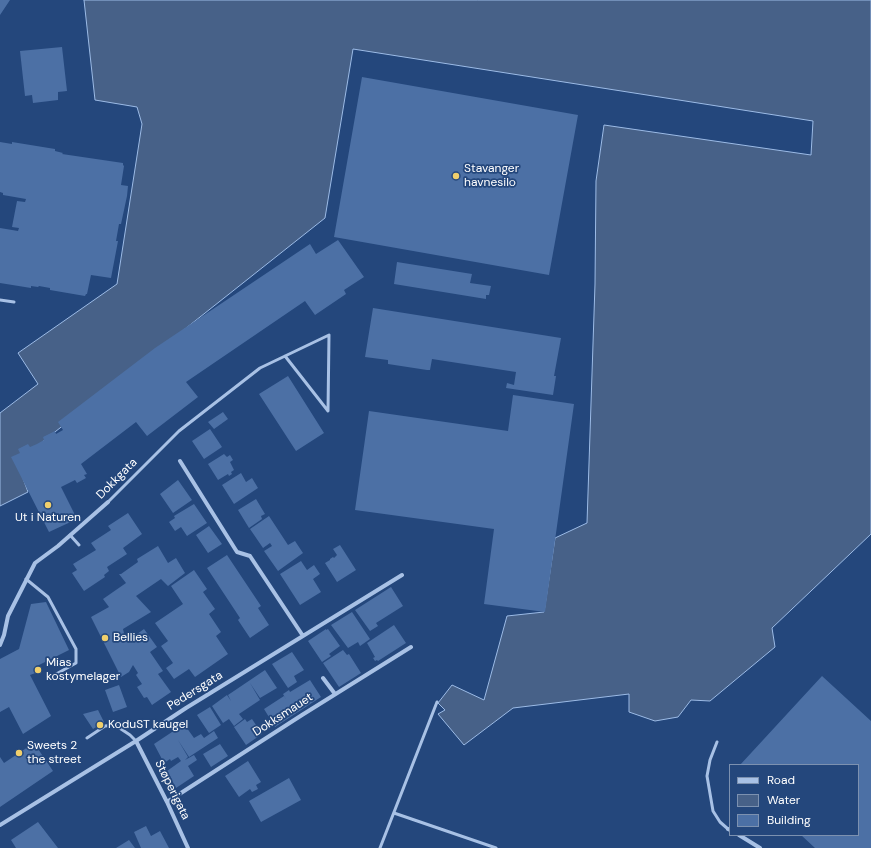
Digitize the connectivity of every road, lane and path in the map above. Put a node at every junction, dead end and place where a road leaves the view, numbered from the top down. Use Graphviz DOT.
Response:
graph roads {
  1 [pos="0,300"];
  2 [pos="14,302"];
  3 [pos="285,356"];
  4 [pos="180,461"];
  5 [pos="108,502"];
  6 [pos="70,535"];
  7 [pos="79,545"];
  8 [pos="402,575"];
  9 [pos="26,579"];
  10 [pos="303,636"];
  11 [pos="0,645"];
  12 [pos="410,647"];
  13 [pos="49,678"];
  14 [pos="323,678"];
  15 [pos="335,694"];
  16 [pos="437,702"];
  17 [pos="87,738"];
  18 [pos="136,741"];
  19 [pos="717,742"];
  20 [pos="167,802"];
  21 [pos="394,813"];
  22 [pos="0,825"];
  23 [pos="729,829"];
  24 [pos="741,836"];
  25 [pos="188,848"];
  26 [pos="380,848"];
  27 [pos="496,848"];
  28 [pos="760,848"];
  1 -- 2 [label="lane"];
  3 -- 3 [label="lane, Dokkgata"];
  3 -- 5 [label="lane, Dokkgata"];
  4 -- 10 [label="street"];
  5 -- 6 [label="street, Dokkgata"];
  6 -- 7 [label="lane"];
  6 -- 9 [label="street, Dokkgata"];
  8 -- 10 [label="street, Pedersgata"];
  9 -- 11 [label="street, Dokkgata"];
  9 -- 13 [label="lane"];
  10 -- 18 [label="street, Pedersgata"];
  12 -- 15 [label="street, Dokksmauet"];
  14 -- 15 [label="street"];
  15 -- 20 [label="street, Dokksmauet"];
  16 -- 21 [label="lane"];
  17 -- 18 [label="lane"];
  18 -- 20 [label="street, Støperigata"];
  18 -- 22 [label="street, Pedersgata"];
  19 -- 23 [label="lane"];
  20 -- 25 [label="street, Støperigata"];
  21 -- 26 [label="lane"];
  21 -- 27 [label="lane"];
  24 -- 28 [label="street"];
}
